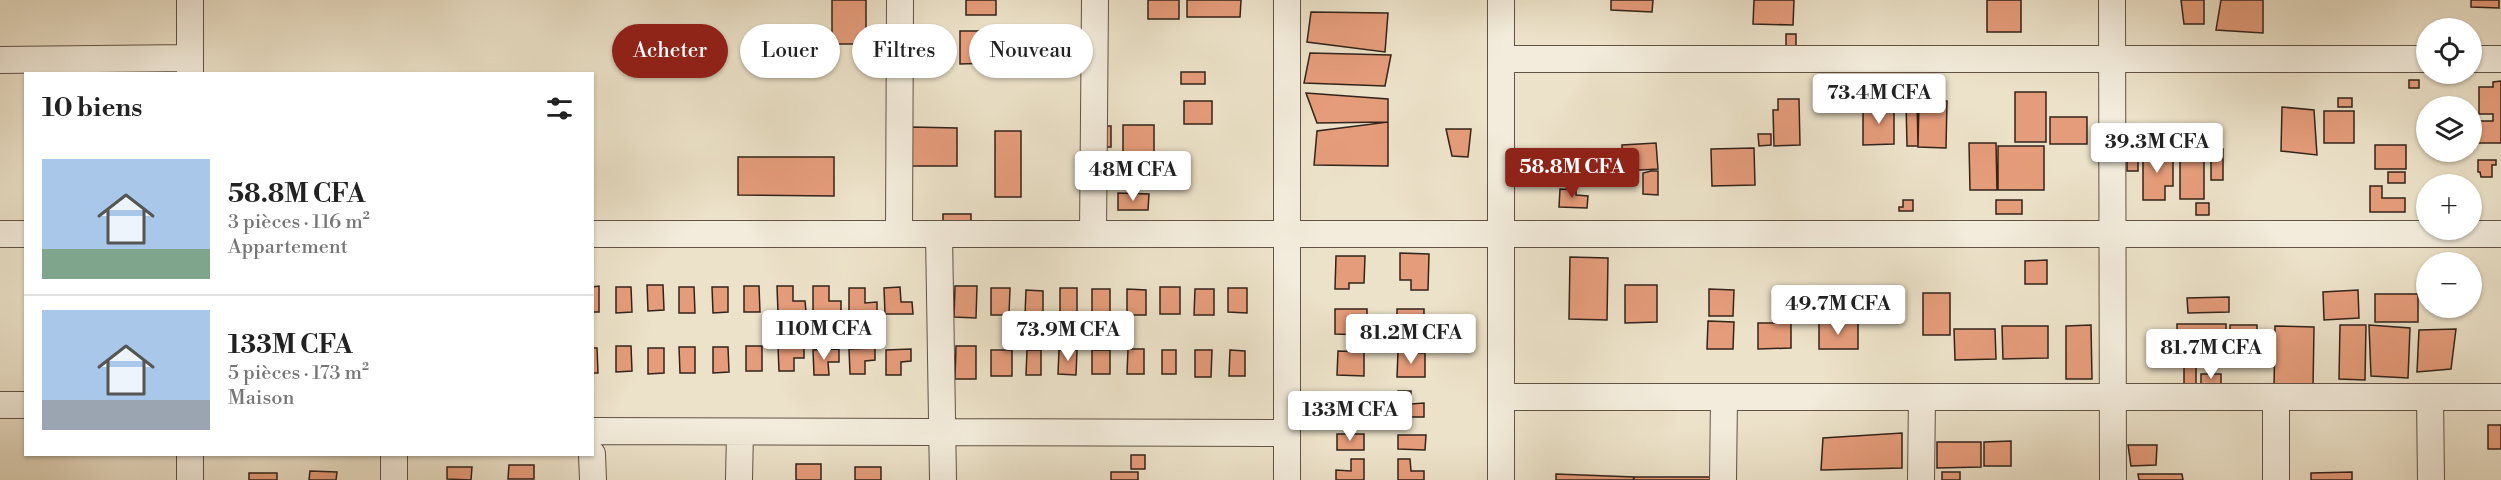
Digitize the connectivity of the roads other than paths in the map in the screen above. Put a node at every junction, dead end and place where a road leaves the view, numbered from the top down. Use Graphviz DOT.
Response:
graph roads {
  1 [pos="190,0"];
  2 [pos="900,0"];
  3 [pos="1095,0"];
  4 [pos="1287,0"];
  5 [pos="1501,0"];
  6 [pos="2112,0"];
  7 [pos="1501,59"];
  8 [pos="2112,59"];
  9 [pos="2416,59"];
  10 [pos="2482,59"];
  11 [pos="2501,59"];
  12 [pos="0,60"];
  13 [pos="190,66"];
  14 [pos="0,234"];
  15 [pos="24,234"];
  16 [pos="594,234"];
  17 [pos="899,234"];
  18 [pos="939,234"];
  19 [pos="1093,234"];
  20 [pos="1287,234"];
  21 [pos="1501,234"];
  22 [pos="2112,234"];
  23 [pos="2501,234"];
  24 [pos="1501,396"];
  25 [pos="1724,396"];
  26 [pos="1922,397"];
  27 [pos="2113,397"];
  28 [pos="2276,397"];
  29 [pos="2430,397"];
  30 [pos="2501,397"];
  31 [pos="0,405"];
  32 [pos="24,405"];
  33 [pos="594,431"];
  34 [pos="740,432"];
  35 [pos="943,432"];
  36 [pos="1287,433"];
  37 [pos="190,456"];
  38 [pos="394,456"];
  39 [pos="592,456"];
  40 [pos="190,480"];
  41 [pos="394,480"];
  42 [pos="593,480"];
  43 [pos="739,480"];
  44 [pos="943,480"];
  45 [pos="1287,480"];
  46 [pos="1501,480"];
  47 [pos="1724,480"];
  48 [pos="1921,480"];
  49 [pos="2113,480"];
  50 [pos="2276,480"];
  51 [pos="2431,480"];
  1 -- 13 [label="street"];
  2 -- 17 [label="street"];
  3 -- 19 [label="street"];
  4 -- 20 [label="street"];
  5 -- 7 [label="street"];
  6 -- 8 [label="street"];
  7 -- 8 [label="street"];
  7 -- 21 [label="street"];
  8 -- 9 [label="street"];
  8 -- 22 [label="street"];
  10 -- 11 [label="street"];
  12 -- 13 [label="street"];
  14 -- 15 [label="street"];
  16 -- 17 [label="street"];
  17 -- 18 [label="street"];
  18 -- 19 [label="street"];
  18 -- 35 [label="street"];
  19 -- 20 [label="street"];
  20 -- 21 [label="street"];
  20 -- 36 [label="street"];
  21 -- 22 [label="street"];
  21 -- 24 [label="street"];
  22 -- 23 [label="street"];
  22 -- 27 [label="street"];
  24 -- 25 [label="street"];
  24 -- 46 [label="street"];
  25 -- 26 [label="street"];
  25 -- 47 [label="street"];
  26 -- 27 [label="street"];
  26 -- 48 [label="street"];
  27 -- 28 [label="street"];
  27 -- 49 [label="street"];
  28 -- 29 [label="street"];
  28 -- 50 [label="street"];
  29 -- 30 [label="street"];
  29 -- 51 [label="street"];
  31 -- 32 [label="street"];
  33 -- 34 [label="street"];
  34 -- 35 [label="street"];
  34 -- 43 [label="street"];
  35 -- 36 [label="street"];
  35 -- 44 [label="street"];
  36 -- 45 [label="street"];
  37 -- 40 [label="street"];
  38 -- 41 [label="street"];
  39 -- 42 [label="street"];
}
